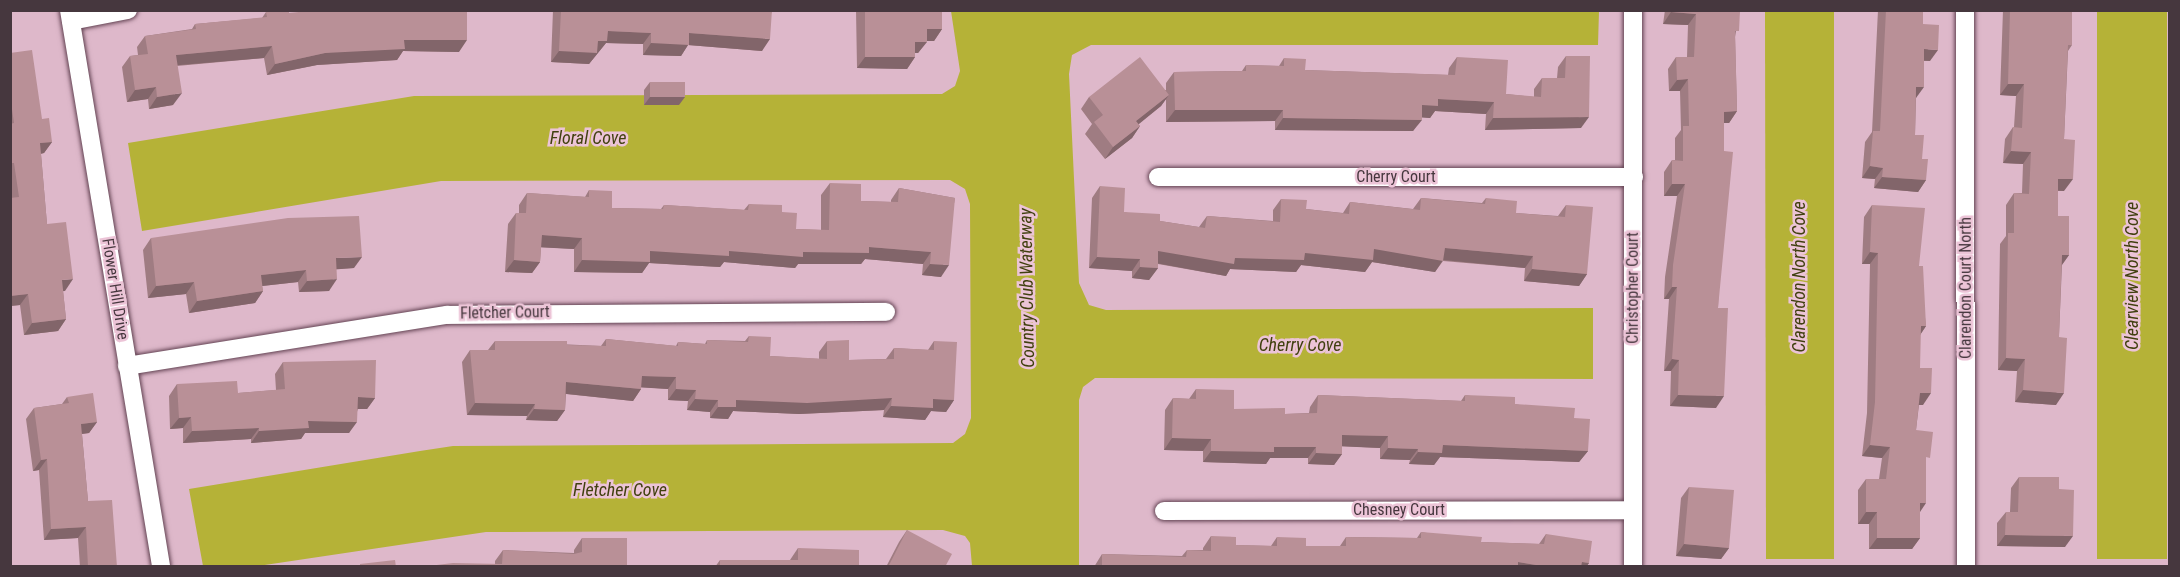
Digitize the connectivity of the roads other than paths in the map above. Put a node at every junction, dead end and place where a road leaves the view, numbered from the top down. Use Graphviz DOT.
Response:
graph roads {
  1 [pos="129,10"];
  2 [pos="1633,10"];
  3 [pos="1965,10"];
  4 [pos="70,16"];
  5 [pos="1158,177"];
  6 [pos="1634,177"];
  7 [pos="886,312"];
  8 [pos="127,366"];
  9 [pos="1633,510"];
  10 [pos="1164,511"];
  11 [pos="161,567"];
  12 [pos="1633,567"];
  13 [pos="1966,567"];
  1 -- 4 [label="street"];
  2 -- 6 [label="street, Christopher Court"];
  3 -- 13 [label="street, Clarendon Court North"];
  4 -- 8 [label="street, Flower Hill Drive"];
  5 -- 6 [label="street, Cherry Court"];
  6 -- 9 [label="street, Christopher Court"];
  7 -- 8 [label="street, Fletcher Court"];
  8 -- 11 [label="street, Flower Hill Drive"];
  9 -- 10 [label="street, Chesney Court"];
  9 -- 12 [label="street, Christopher Court"];
}
